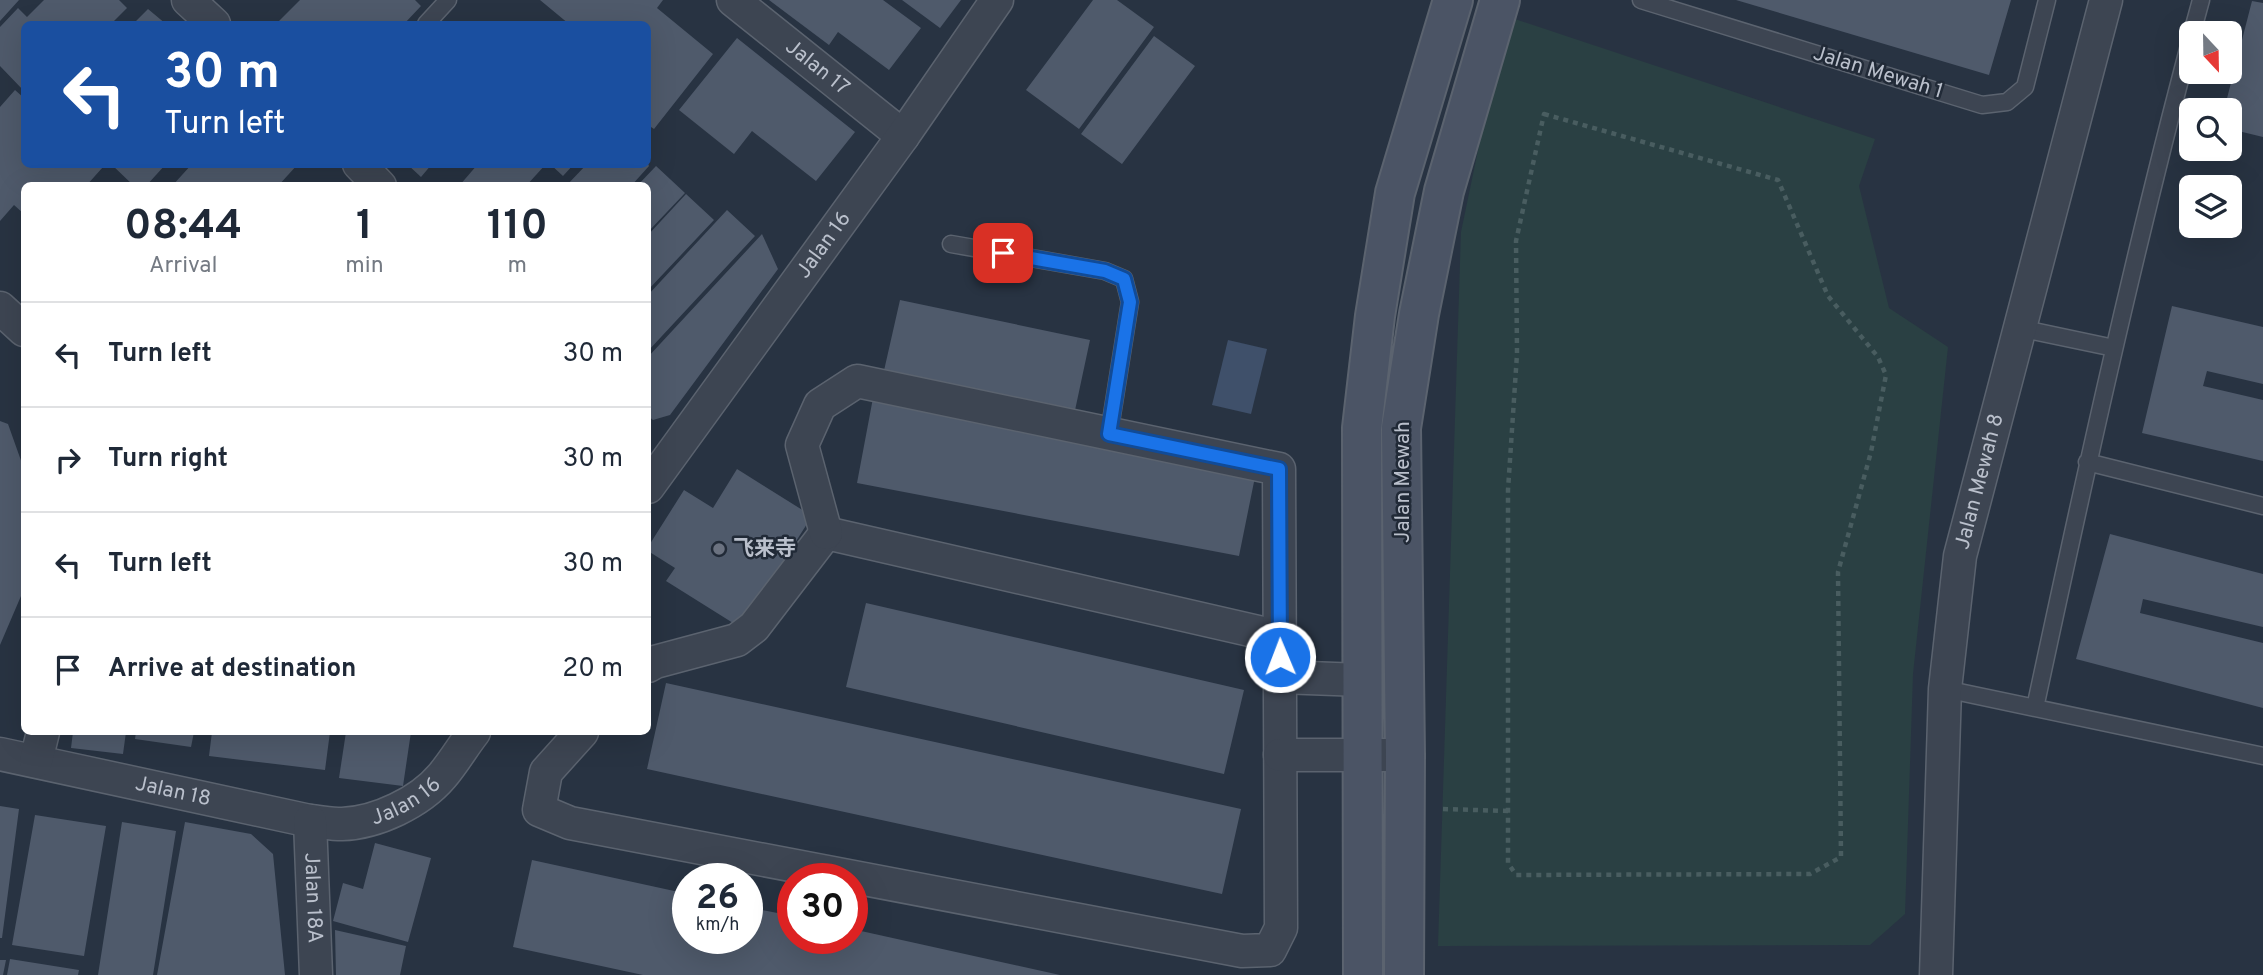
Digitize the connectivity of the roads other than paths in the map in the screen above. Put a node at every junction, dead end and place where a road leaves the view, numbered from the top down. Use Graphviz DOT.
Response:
graph roads {
  1 [pos="188,0"];
  2 [pos="448,0"];
  3 [pos="733,0"];
  4 [pos="997,0"];
  5 [pos="1453,0"];
  6 [pos="1500,0"];
  7 [pos="1641,0"];
  8 [pos="2047,0"];
  9 [pos="2106,0"];
  10 [pos="2201,0"];
  11 [pos="211,21"];
  12 [pos="429,21"];
  13 [pos="2196,21"];
  14 [pos="2180,84"];
  15 [pos="903,136"];
  16 [pos="363,168"];
  17 [pos="376,182"];
  18 [pos="951,244"];
  19 [pos="0,308"];
  20 [pos="21,327"];
  21 [pos="2019,328"];
  22 [pos="2114,348"];
  23 [pos="1109,434"];
  24 [pos="657,452"];
  25 [pos="2087,462"];
  26 [pos="651,475"];
  27 [pos="2263,506"];
  28 [pos="826,533"];
  29 [pos="1280,637"];
  30 [pos="651,664"];
  31 [pos="1280,677"];
  32 [pos="1362,680"];
  33 [pos="1945,689"];
  34 [pos="2035,708"];
  35 [pos="472,735"];
  36 [pos="579,735"];
  37 [pos="40,746"];
  38 [pos="0,754"];
  39 [pos="1280,755"];
  40 [pos="1364,755"];
  41 [pos="1405,755"];
  42 [pos="2263,757"];
  43 [pos="310,821"];
  44 [pos="316,975"];
  45 [pos="1363,975"];
  46 [pos="1404,975"];
  47 [pos="1936,975"];
  1 -- 11 [label="street"];
  2 -- 12 [label="lane"];
  3 -- 15 [label="street, Jalan 17"];
  4 -- 15 [label="street, Jalan 16"];
  5 -- 32 [label="street, Jalan Mewah"];
  6 -- 41 [label="street, Jalan Mewah"];
  7 -- 8 [label="lane, Jalan Mewah 1"];
  9 -- 21 [label="street, Jalan Mewah 8"];
  10 -- 13 [label="lane"];
  14 -- 22 [label="lane"];
  15 -- 24 [label="street, Jalan 16"];
  16 -- 17 [label="street"];
  18 -- 23 [label="lane"];
  19 -- 20 [label="street"];
  21 -- 22 [label="lane"];
  21 -- 33 [label="street, Jalan Mewah 8"];
  22 -- 25 [label="lane"];
  23 -- 28 [label="street"];
  23 -- 29 [label="street"];
  24 -- 26 [label="street, Jalan 16"];
  25 -- 27 [label="lane"];
  25 -- 34 [label="lane"];
  28 -- 29 [label="street"];
  28 -- 30 [label="street"];
  29 -- 31 [label="street"];
  31 -- 32 [label="street"];
  31 -- 39 [label="street"];
  32 -- 40 [label="street, Jalan Mewah"];
  33 -- 34 [label="lane"];
  33 -- 47 [label="street, Jalan Mewah 8"];
  34 -- 42 [label="lane"];
  35 -- 43 [label="street, Jalan 16"];
  36 -- 39 [label="street"];
  37 -- 38 [label="street, Jalan 18"];
  37 -- 43 [label="street, Jalan 18"];
  39 -- 40 [label="street"];
  40 -- 41 [label="street"];
  40 -- 45 [label="street, Jalan Mewah"];
  41 -- 46 [label="street, Jalan Mewah"];
  43 -- 44 [label="street, Jalan 18A"];
}
